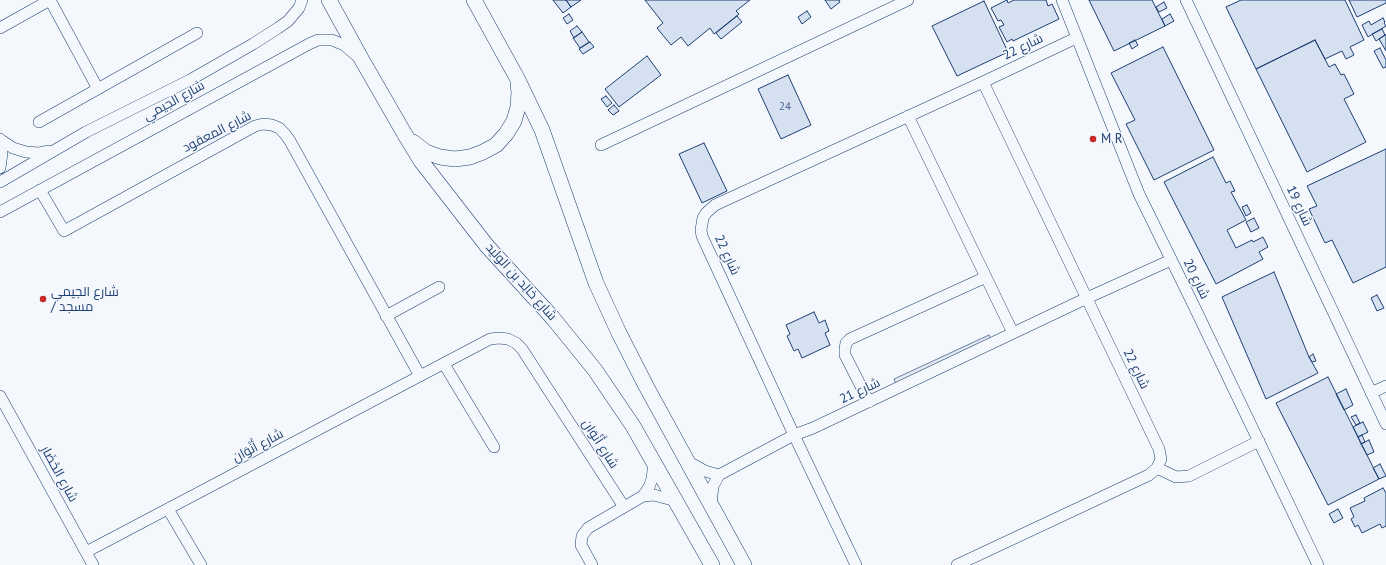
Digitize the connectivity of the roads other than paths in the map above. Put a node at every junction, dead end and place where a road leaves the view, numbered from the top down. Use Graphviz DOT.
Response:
graph roads {
  1 [pos="50,0"];
  2 [pos="302,0"];
  3 [pos="329,0"];
  4 [pos="474,0"];
  5 [pos="908,0"];
  6 [pos="1062,0"];
  7 [pos="1186,0"];
  8 [pos="0,28"];
  9 [pos="197,33"];
  10 [pos="1076,38"];
  11 [pos="362,60"];
  12 [pos="518,78"];
  13 [pos="983,82"];
  14 [pos="98,89"];
  15 [pos="908,116"];
  16 [pos="39,122"];
  17 [pos="404,133"];
  18 [pos="0,139"];
  19 [pos="601,145"];
  20 [pos="53,151"];
  21 [pos="0,168"];
  22 [pos="0,182"];
  23 [pos="40,190"];
  24 [pos="0,212"];
  25 [pos="1171,260"];
  26 [pos="986,277"];
  27 [pos="439,287"];
  28 [pos="1087,298"];
  29 [pos="386,316"];
  30 [pos="1013,333"];
  31 [pos="444,364"];
  32 [pos="420,376"];
  33 [pos="1386,386"];
  34 [pos="1371,393"];
  35 [pos="0,396"];
  36 [pos="869,402"];
  37 [pos="1386,424"];
  38 [pos="794,435"];
  39 [pos="1259,442"];
  40 [pos="494,447"];
  41 [pos="687,460"];
  42 [pos="654,462"];
  43 [pos="1157,468"];
  44 [pos="719,475"];
  45 [pos="643,496"];
  46 [pos="676,501"];
  47 [pos="710,504"];
  48 [pos="624,507"];
  49 [pos="168,509"];
  50 [pos="86,552"];
  51 [pos="93,565"];
  52 [pos="201,565"];
  53 [pos="592,565"];
  54 [pos="712,565"];
  55 [pos="744,565"];
  56 [pos="856,565"];
  57 [pos="957,565"];
  58 [pos="1318,565"];
  1 -- 8 [label="street"];
  1 -- 14 [label="street"];
  2 -- 20 [label="street, شارع الجيمي"];
  3 -- 11 [label="street, شارع خالِد بن الوليد"];
  4 -- 12 [label="street"];
  5 -- 19 [label="street"];
  6 -- 10 [label="street, شارع 20"];
  7 -- 34 [label="street, شارع 19"];
  9 -- 14 [label="street"];
  10 -- 13 [label="street, شارع 22"];
  10 -- 25 [label="street, شارع 20"];
  11 -- 17 [label="street, شارع خالِد بن الوليد"];
  11 -- 23 [label="street, شارع الجيمي"];
  12 -- 17 [label="street"];
  12 -- 41 [label="street"];
  13 -- 15 [label="street, شارع 22"];
  13 -- 28 [label="street, شارع 22"];
  14 -- 16 [label="street"];
  15 -- 26 [label="street"];
  15 -- 38 [label="street, شارع 22"];
  17 -- 42 [label="street, شارع خالِد بن الوليد"];
  18 -- 20 [label="street"];
  18 -- 21 [label="street"];
  20 -- 22 [label="street, شارع الجيمي"];
  23 -- 24 [label="street, شارع الجيمي"];
  23 -- 29 [label="street, شارع المعقود"];
  25 -- 28 [label="street, شارع 21"];
  25 -- 39 [label="street, شارع 20"];
  26 -- 30 [label="street"];
  26 -- 36 [label="street"];
  27 -- 29 [label="street"];
  28 -- 30 [label="street, شارع 21"];
  28 -- 43 [label="street, شارع 22"];
  29 -- 32 [label="street, شارع المعقود"];
  30 -- 36 [label="street, شارع 21"];
  31 -- 32 [label="street, شارع أَنْوَان"];
  31 -- 40 [label="street"];
  31 -- 48 [label="street, شارع أَنْوَان"];
  32 -- 49 [label="street, شارع أَنْوَان"];
  33 -- 34 [label="street"];
  34 -- 37 [label="street, شارع 19"];
  35 -- 50 [label="street, شارع الحْضَار"];
  36 -- 38 [label="street, شارع 21"];
  38 -- 44 [label="street, شارع 21"];
  38 -- 56 [label="street, شارع 22"];
  39 -- 43 [label="street"];
  39 -- 58 [label="street, شارع 20"];
  41 -- 44 [label="street"];
  41 -- 47 [label="street"];
  42 -- 45 [label="street"];
  42 -- 46 [label="street, شارع خالِد بن الوليد"];
  43 -- 57 [label="street"];
  44 -- 47 [label="street"];
  45 -- 46 [label="street"];
  45 -- 48 [label="street"];
  46 -- 54 [label="street, شارع خالِد بن الوليد"];
  47 -- 55 [label="street"];
  48 -- 53 [label="street"];
  49 -- 50 [label="street, شارع أَنْوَان"];
  49 -- 52 [label="street"];
  50 -- 51 [label="street, شارع الحْضَار"];
}
